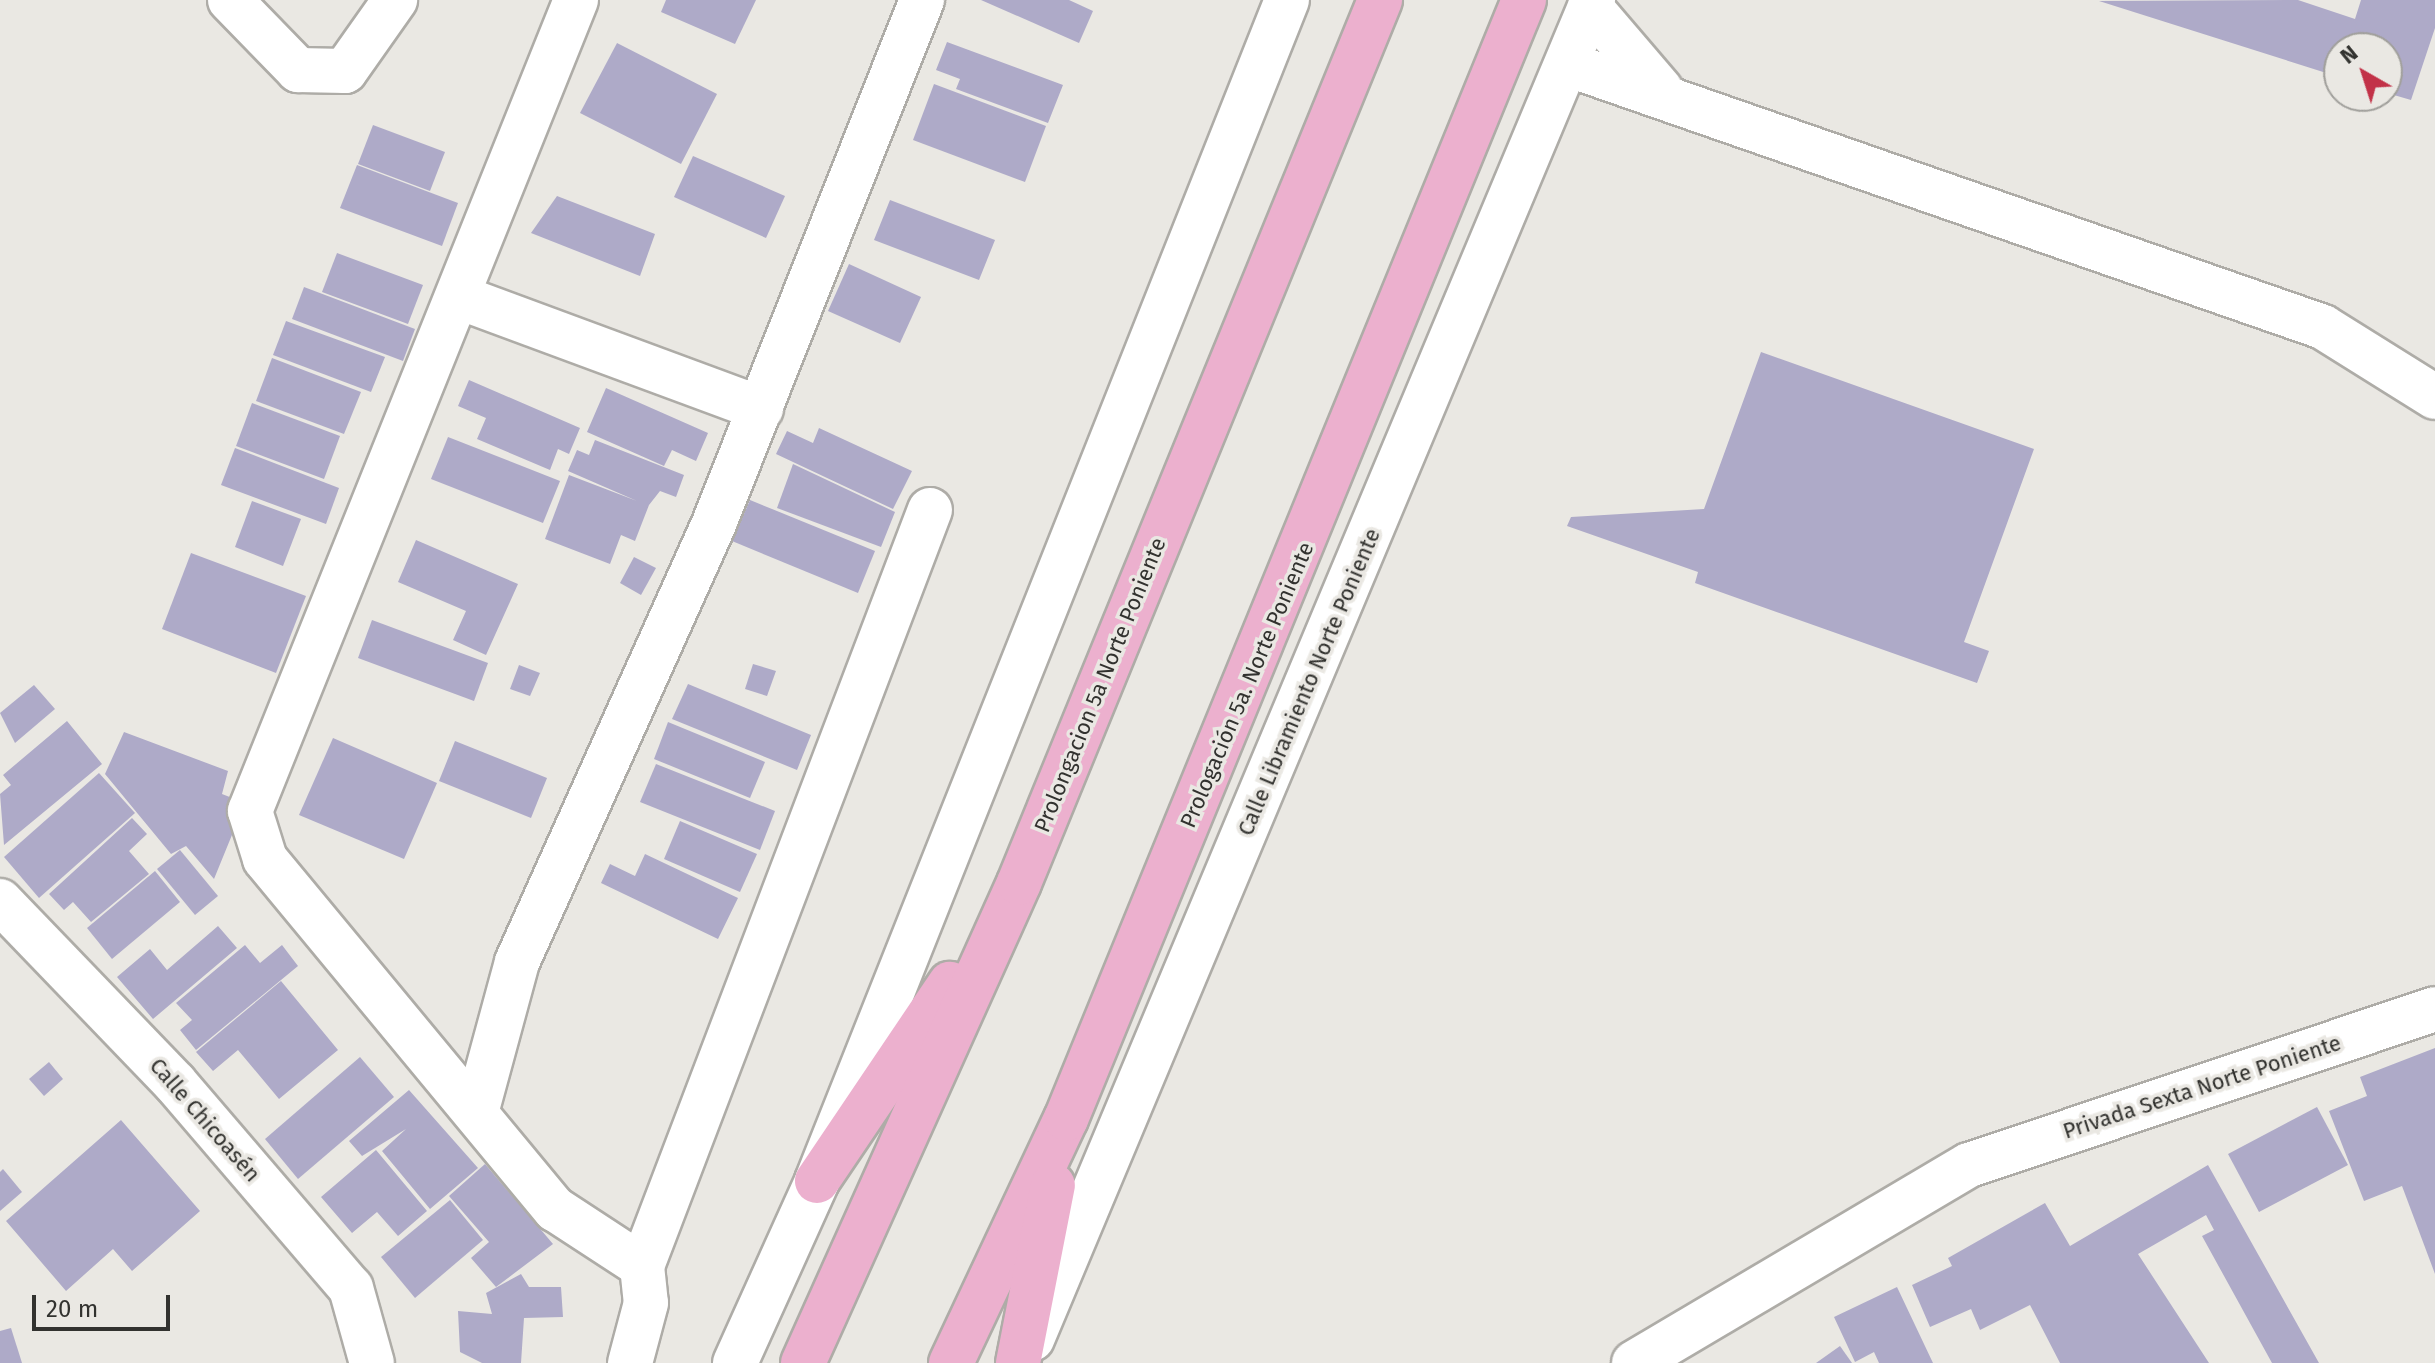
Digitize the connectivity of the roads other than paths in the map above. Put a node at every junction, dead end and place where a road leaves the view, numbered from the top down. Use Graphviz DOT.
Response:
graph roads {
  1 [pos="230,0"];
  2 [pos="395,0"];
  3 [pos="576,0"];
  4 [pos="922,0"];
  5 [pos="1287,0"];
  6 [pos="1380,0"];
  7 [pos="1524,0"];
  8 [pos="1592,4"];
  9 [pos="1570,65"];
  10 [pos="1666,95"];
  11 [pos="459,297"];
  12 [pos="2435,397"];
  13 [pos="761,409"];
  14 [pos="930,510"];
  15 [pos="1019,883"];
  16 [pos="0,901"];
  17 [pos="2435,1009"];
  18 [pos="476,1113"];
  19 [pos="1066,1119"];
  20 [pos="817,1181"];
  21 [pos="642,1266"];
  22 [pos="372,1363"];
  23 [pos="630,1363"];
  24 [pos="735,1363"];
  25 [pos="803,1363"];
  26 [pos="951,1363"];
  27 [pos="1020,1363"];
  28 [pos="1634,1363"];
  1 -- 2 [label="street"];
  3 -- 11 [label="street"];
  4 -- 13 [label="street"];
  5 -- 20 [label="street"];
  6 -- 15 [label="main road, Prolongacion 5a Norte Poniente"];
  7 -- 19 [label="main road, Prologación 5a. Norte Poniente"];
  8 -- 9 [label="street, Calle Libramiento Norte Poniente"];
  8 -- 10 [label="street"];
  9 -- 10 [label="street"];
  9 -- 27 [label="street, Calle Libramiento Norte Poniente"];
  10 -- 12 [label="street"];
  11 -- 13 [label="street"];
  11 -- 18 [label="street"];
  13 -- 18 [label="street"];
  14 -- 21 [label="street"];
  15 -- 20 [label="main road"];
  15 -- 25 [label="main road, Prolongacion 5a Norte Poniente"];
  16 -- 22 [label="street, Calle Chicoasén"];
  17 -- 28 [label="street, Privada Sexta Norte Poniente"];
  18 -- 21 [label="street"];
  19 -- 26 [label="main road, Prologación 5a. Norte Poniente"];
  19 -- 27 [label="main road"];
  20 -- 24 [label="street"];
  21 -- 23 [label="street"];
}
